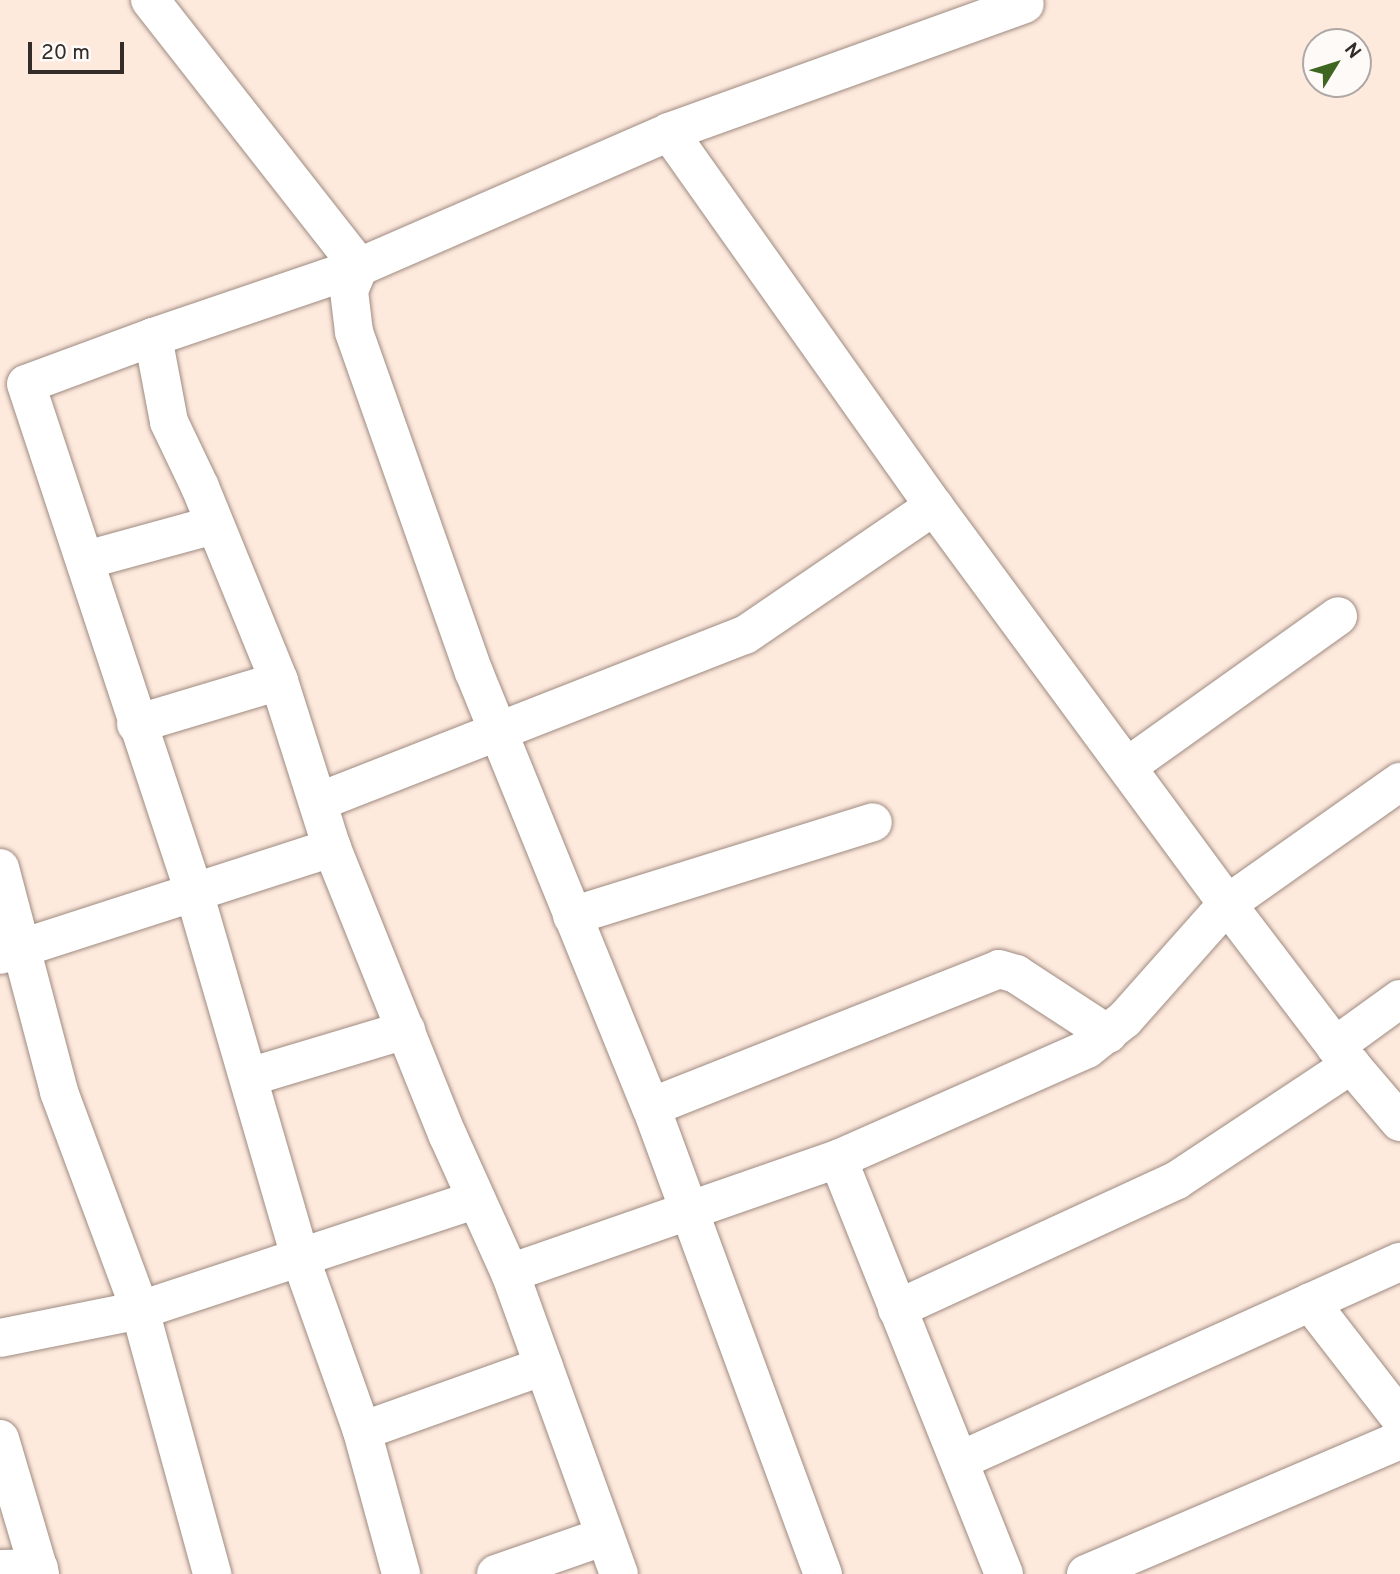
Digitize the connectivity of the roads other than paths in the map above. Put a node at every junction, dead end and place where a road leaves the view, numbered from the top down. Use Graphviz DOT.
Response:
graph roads {
  1 [pos="150,0"];
  2 [pos="1025,4"];
  3 [pos="669,132"];
  4 [pos="359,267"];
  5 [pos="153,337"];
  6 [pos="13,390"];
  7 [pos="934,506"];
  8 [pos="214,526"];
  9 [pos="86,560"];
  10 [pos="1338,616"];
  11 [pos="279,681"];
  12 [pos="136,724"];
  13 [pos="497,732"];
  14 [pos="1128,766"];
  15 [pos="1400,782"];
  16 [pos="318,803"];
  17 [pos="873,822"];
  18 [pos="332,848"];
  19 [pos="0,868"];
  20 [pos="194,892"];
  21 [pos="1227,904"];
  22 [pos="572,916"];
  23 [pos="11,951"];
  24 [pos="1400,999"];
  25 [pos="406,1030"];
  26 [pos="1108,1034"];
  27 [pos="1343,1055"];
  28 [pos="249,1077"];
  29 [pos="651,1107"];
  30 [pos="1400,1122"];
  31 [pos="838,1159"];
  32 [pos="475,1200"];
  33 [pos="686,1209"];
  34 [pos="299,1254"];
  35 [pos="1400,1262"];
  36 [pos="510,1273"];
  37 [pos="1310,1302"];
  38 [pos="140,1310"];
  39 [pos="897,1310"];
  40 [pos="0,1338"];
  41 [pos="544,1366"];
  42 [pos="1400,1418"];
  43 [pos="362,1431"];
  44 [pos="1400,1440"];
  45 [pos="1,1444"];
  46 [pos="961,1460"];
  47 [pos="605,1536"];
  48 [pos="0,1569"];
  49 [pos="40,1571"];
  50 [pos="212,1574"];
  51 [pos="401,1574"];
  52 [pos="496,1574"];
  53 [pos="619,1574"];
  54 [pos="823,1574"];
  55 [pos="1004,1574"];
  56 [pos="1086,1574"];
  1 -- 4 [label="street"];
  2 -- 3 [label="street"];
  3 -- 4 [label="street"];
  3 -- 7 [label="street"];
  4 -- 5 [label="street"];
  4 -- 13 [label="street"];
  5 -- 6 [label="street"];
  5 -- 8 [label="street"];
  6 -- 9 [label="street"];
  7 -- 13 [label="street"];
  7 -- 14 [label="street"];
  8 -- 9 [label="street"];
  8 -- 11 [label="street"];
  9 -- 12 [label="street"];
  10 -- 14 [label="street"];
  11 -- 12 [label="street"];
  11 -- 16 [label="street"];
  12 -- 20 [label="street"];
  13 -- 16 [label="street"];
  13 -- 22 [label="street"];
  14 -- 21 [label="street"];
  15 -- 21 [label="street"];
  16 -- 18 [label="street"];
  17 -- 22 [label="street"];
  18 -- 20 [label="street"];
  18 -- 25 [label="street"];
  19 -- 23 [label="street"];
  20 -- 23 [label="street"];
  20 -- 28 [label="street"];
  21 -- 26 [label="street"];
  21 -- 27 [label="street"];
  22 -- 29 [label="street"];
  23 -- 38 [label="street"];
  24 -- 27 [label="street"];
  25 -- 28 [label="street"];
  25 -- 32 [label="street"];
  26 -- 29 [label="street"];
  26 -- 31 [label="street"];
  27 -- 30 [label="street"];
  27 -- 39 [label="street"];
  28 -- 34 [label="street"];
  29 -- 33 [label="street"];
  31 -- 33 [label="street"];
  31 -- 39 [label="street"];
  32 -- 34 [label="street"];
  32 -- 36 [label="street"];
  33 -- 36 [label="street"];
  33 -- 54 [label="street"];
  34 -- 38 [label="street"];
  34 -- 43 [label="street"];
  35 -- 37 [label="street"];
  36 -- 41 [label="street"];
  37 -- 42 [label="street"];
  37 -- 46 [label="street"];
  38 -- 40 [label="street"];
  38 -- 50 [label="street"];
  39 -- 46 [label="street"];
  41 -- 43 [label="street"];
  41 -- 47 [label="street"];
  43 -- 51 [label="street"];
  44 -- 56 [label="street"];
  45 -- 49 [label="street"];
  46 -- 55 [label="street"];
  47 -- 52 [label="street"];
  47 -- 53 [label="street"];
  48 -- 49 [label="street"];
}
